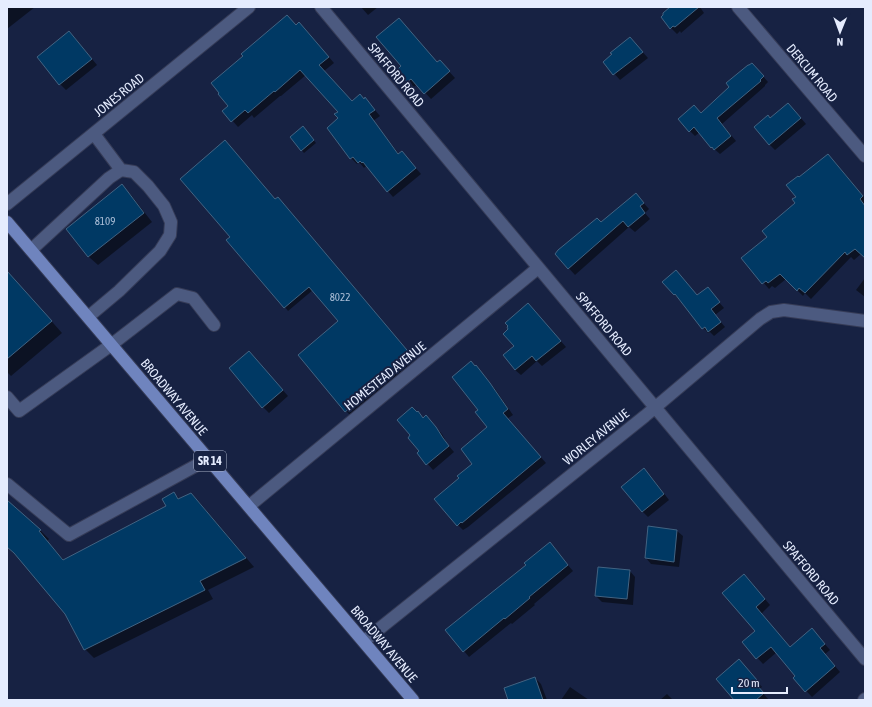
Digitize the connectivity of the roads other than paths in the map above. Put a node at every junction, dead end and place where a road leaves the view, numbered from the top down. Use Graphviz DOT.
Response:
graph roads {
  1 [pos="249,7"];
  2 [pos="321,7"];
  3 [pos="738,7"];
  4 [pos="94,134"];
  5 [pos="865,156"];
  6 [pos="121,170"];
  7 [pos="7,204"];
  8 [pos="7,222"];
  9 [pos="31,250"];
  10 [pos="538,268"];
  11 [pos="88,317"];
  12 [pos="865,321"];
  13 [pos="214,325"];
  14 [pos="112,345"];
  15 [pos="7,397"];
  16 [pos="655,407"];
  17 [pos="208,459"];
  18 [pos="7,484"];
  19 [pos="249,506"];
  20 [pos="364,642"];
  21 [pos="865,659"];
  22 [pos="413,700"];
  1 -- 4 [label="street, JONES ROAD"];
  2 -- 10 [label="street, SPAFFORD ROAD"];
  3 -- 5 [label="street, DERCUM ROAD"];
  4 -- 6 [label="street"];
  4 -- 7 [label="street, JONES ROAD"];
  6 -- 9 [label="street"];
  6 -- 11 [label="street"];
  8 -- 9 [label="main road, BROADWAY AVENUE / SR 14"];
  9 -- 11 [label="main road, BROADWAY AVENUE / SR 14"];
  10 -- 16 [label="street, SPAFFORD ROAD"];
  10 -- 19 [label="street, HOMESTEAD AVENUE"];
  11 -- 14 [label="main road, BROADWAY AVENUE / SR 14"];
  12 -- 16 [label="street, WORLEY AVENUE"];
  13 -- 14 [label="street"];
  14 -- 15 [label="street"];
  14 -- 17 [label="main road, BROADWAY AVENUE / SR 14"];
  16 -- 20 [label="street, WORLEY AVENUE"];
  16 -- 21 [label="street, SPAFFORD ROAD"];
  17 -- 18 [label="street"];
  17 -- 19 [label="main road, BROADWAY AVENUE / SR 14"];
  19 -- 20 [label="main road, BROADWAY AVENUE / SR 14"];
  20 -- 22 [label="main road, BROADWAY AVENUE / SR 14"];
}
